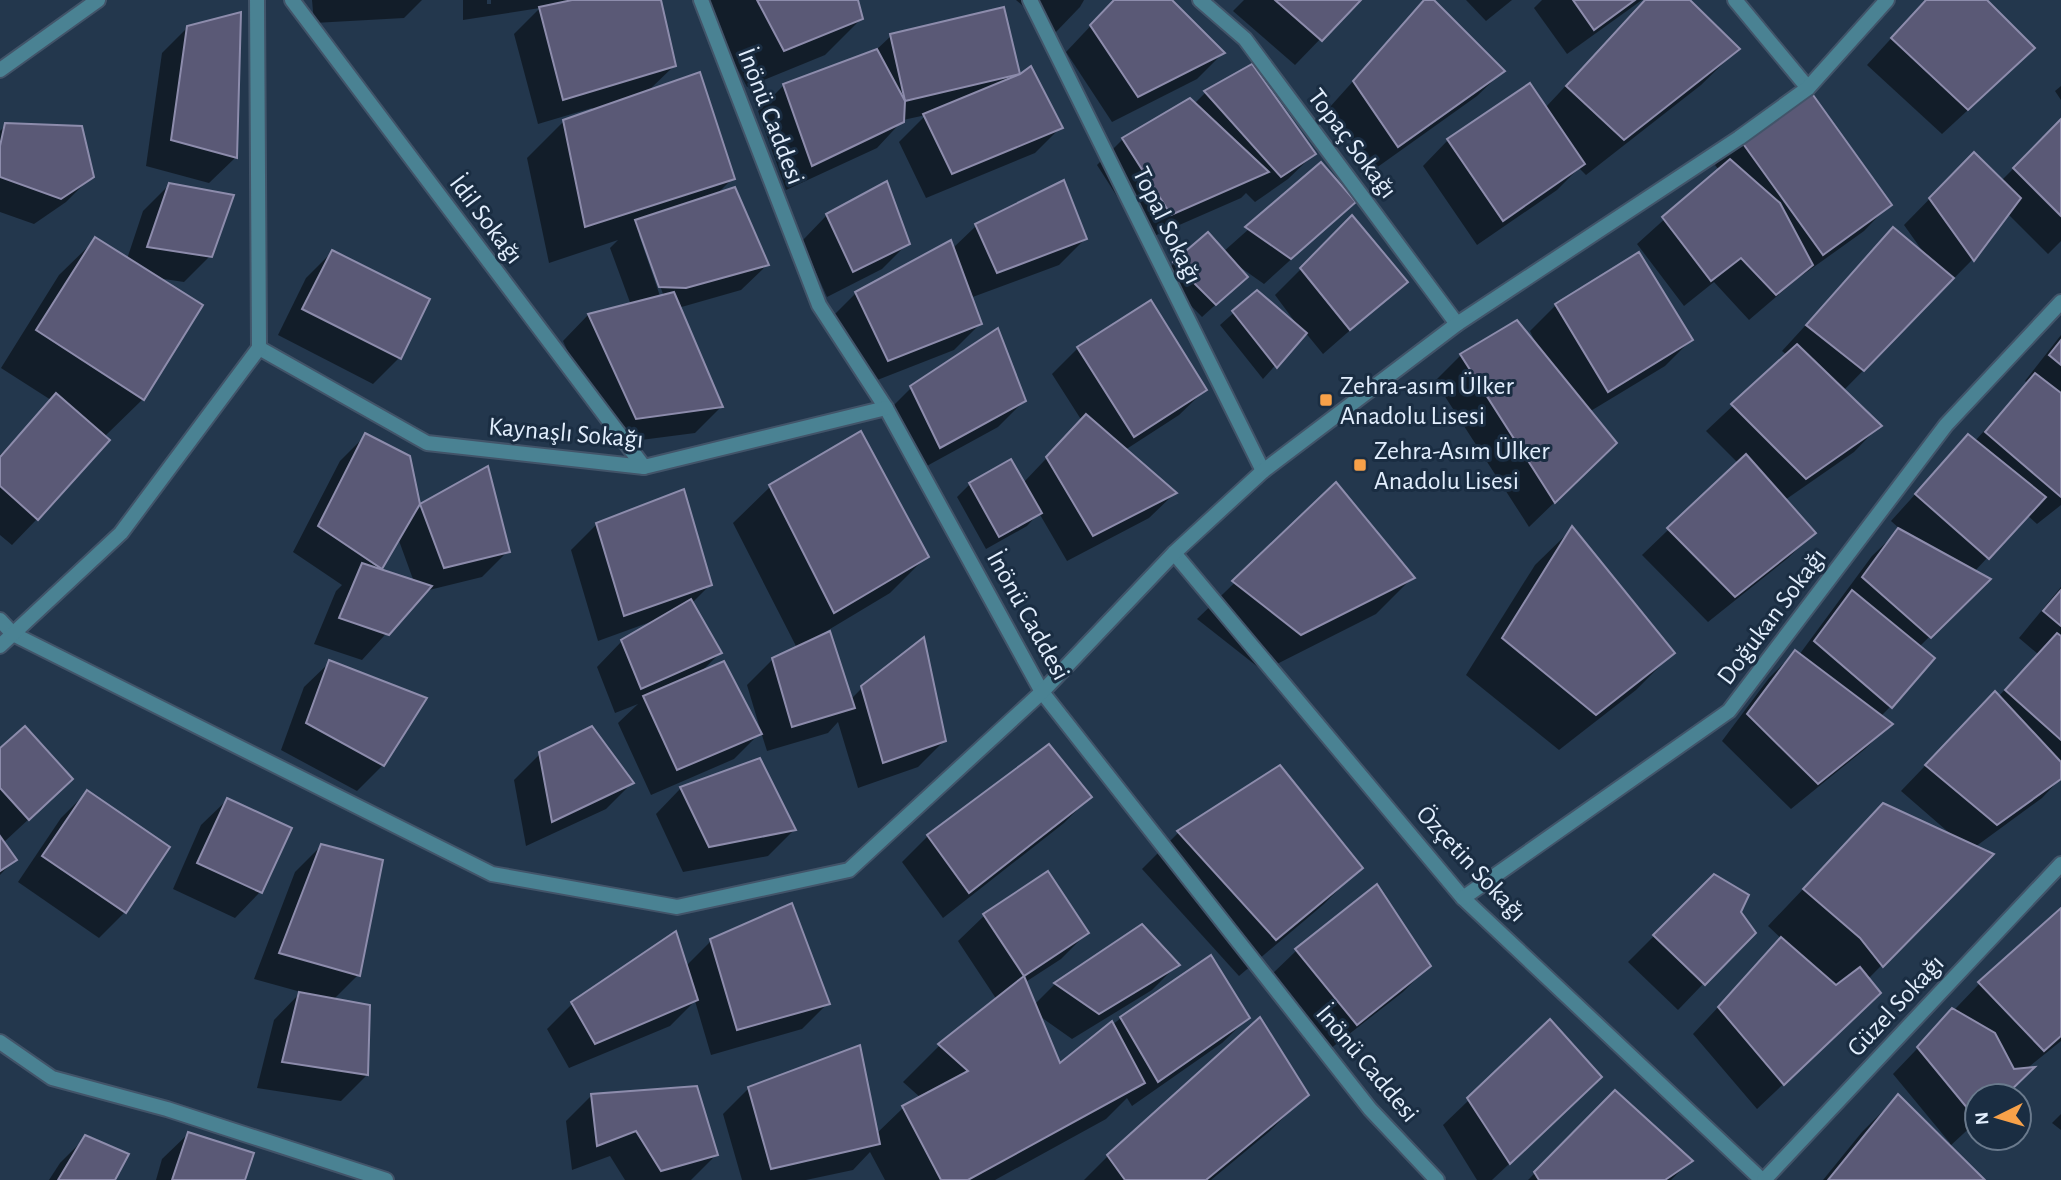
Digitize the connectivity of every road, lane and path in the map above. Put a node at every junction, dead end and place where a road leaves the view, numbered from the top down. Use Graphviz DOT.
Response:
graph roads {
  1 [pos="98,0"];
  2 [pos="257,0"];
  3 [pos="292,0"];
  4 [pos="701,0"];
  5 [pos="1030,0"];
  6 [pos="1199,0"];
  7 [pos="1735,0"];
  8 [pos="1887,0"];
  9 [pos="0,69"];
  10 [pos="1808,88"];
  11 [pos="2061,302"];
  12 [pos="1457,324"];
  13 [pos="260,348"];
  14 [pos="886,408"];
  15 [pos="644,467"];
  16 [pos="1262,471"];
  17 [pos="1174,554"];
  18 [pos="0,620"];
  19 [pos="13,634"];
  20 [pos="0,646"];
  21 [pos="1042,692"];
  22 [pos="2061,864"];
  23 [pos="1463,898"];
  24 [pos="0,1042"];
  25 [pos="386,1180"];
  26 [pos="1437,1180"];
  27 [pos="1763,1180"];
  1 -- 9 [label="street"];
  2 -- 13 [label="street"];
  3 -- 15 [label="street, İdil Sokağı"];
  4 -- 14 [label="street, İnönü Caddesi"];
  5 -- 16 [label="street, Topal Sokağı"];
  6 -- 12 [label="street, Topaç Sokağı"];
  7 -- 10 [label="street"];
  8 -- 10 [label="street"];
  10 -- 12 [label="street"];
  11 -- 23 [label="street, Doğukan Sokağı"];
  12 -- 16 [label="street"];
  13 -- 15 [label="street, Kaynaşlı Sokağı"];
  13 -- 19 [label="street"];
  14 -- 15 [label="street, Kaynaşlı Sokağı"];
  14 -- 21 [label="street, İnönü Caddesi"];
  16 -- 17 [label="street"];
  17 -- 21 [label="street"];
  17 -- 23 [label="street, Özçetin Sokağı"];
  18 -- 19 [label="street"];
  19 -- 20 [label="street"];
  19 -- 21 [label="street"];
  21 -- 26 [label="street, İnönü Caddesi"];
  22 -- 27 [label="street, Güzel Sokağı"];
  23 -- 27 [label="street, Özçetin Sokağı"];
  24 -- 25 [label="street"];
}
